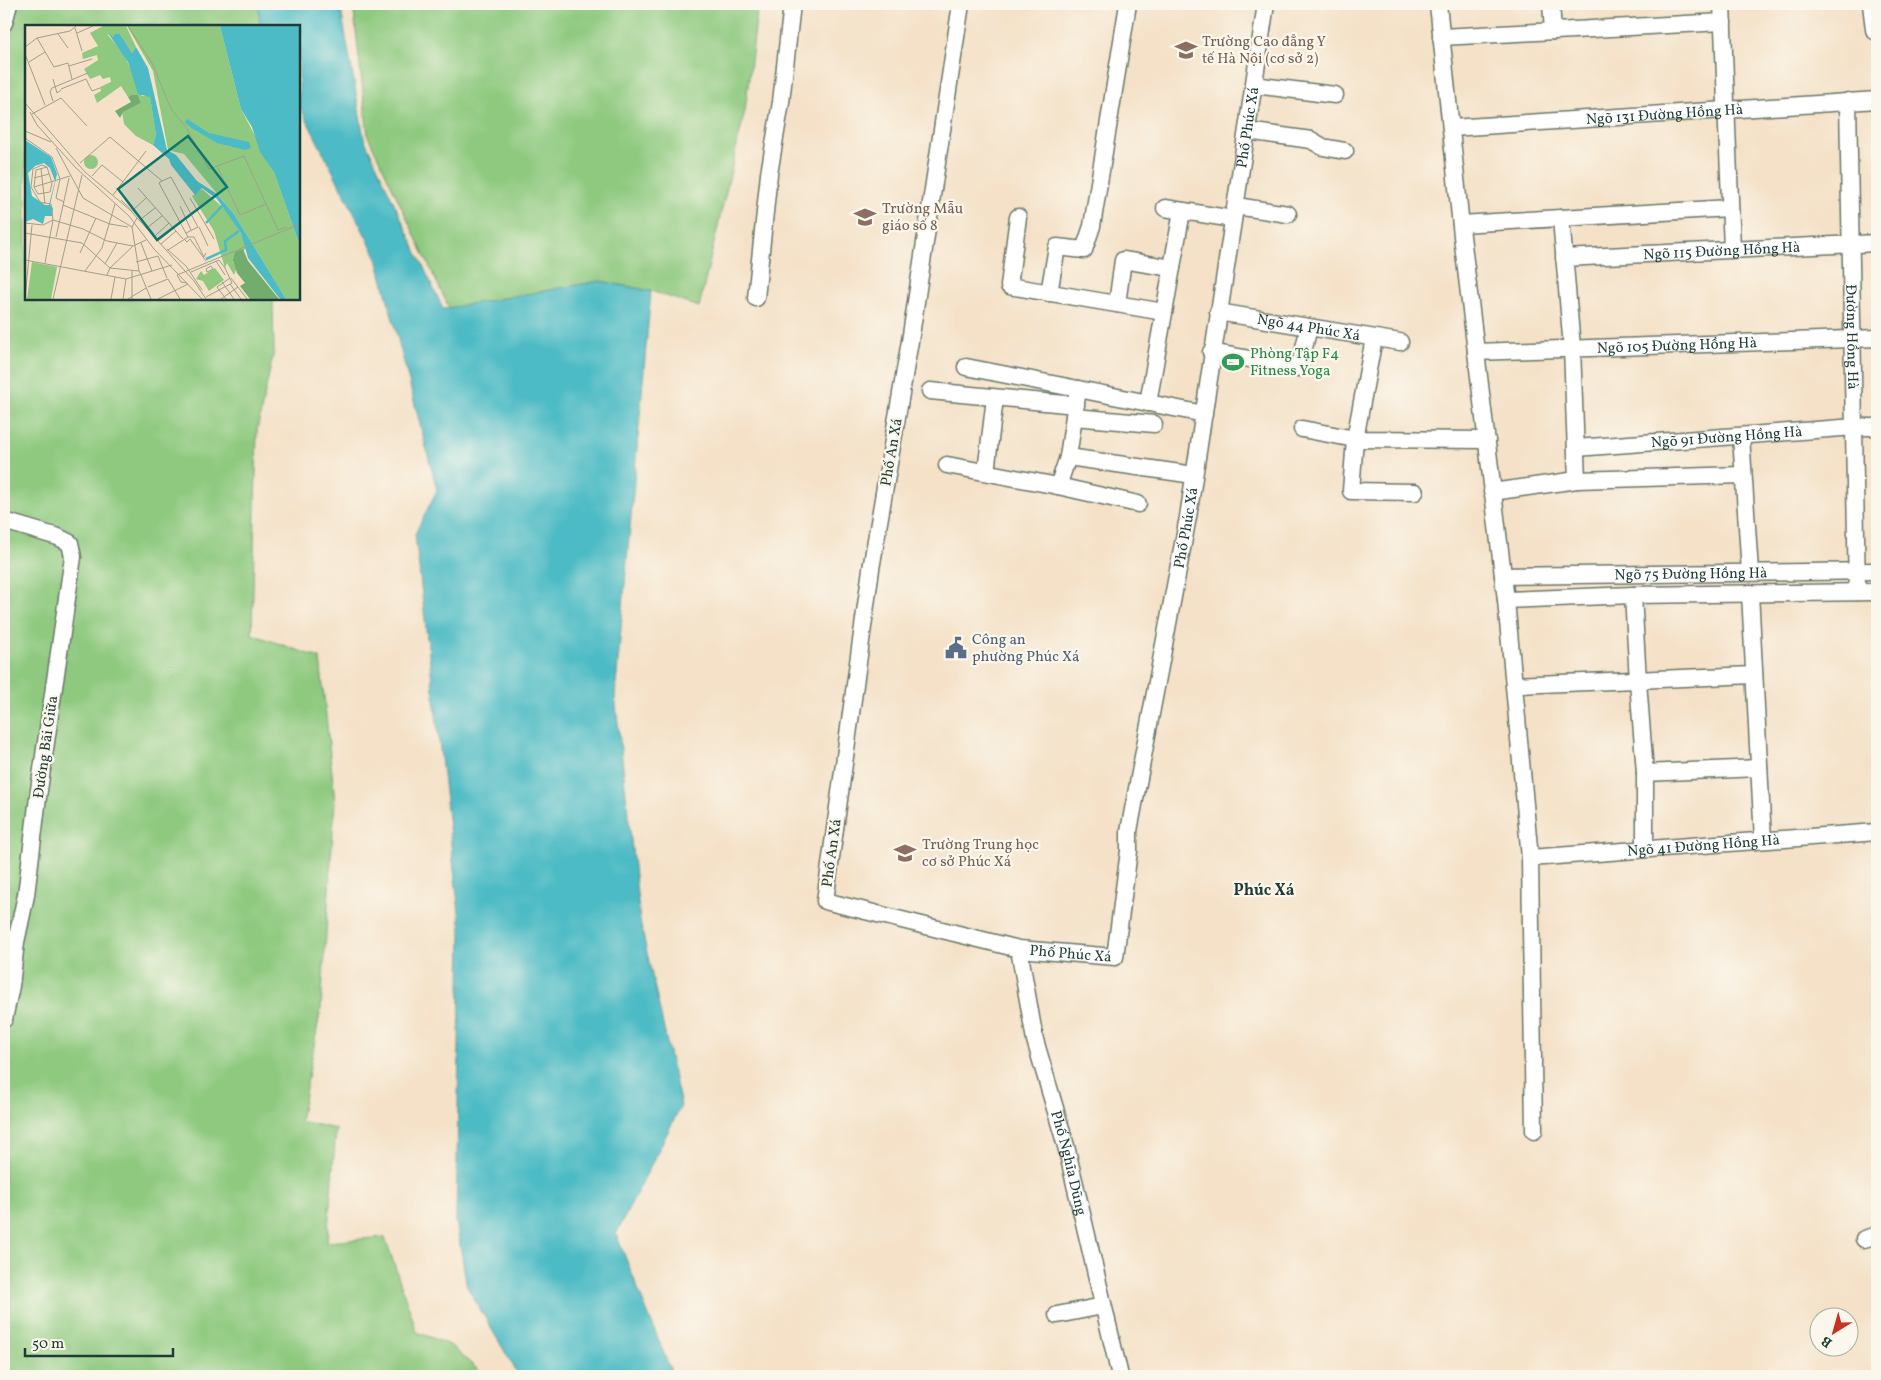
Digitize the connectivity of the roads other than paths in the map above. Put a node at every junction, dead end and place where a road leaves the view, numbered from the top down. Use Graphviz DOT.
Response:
graph roads {
  1 [pos="9,4"];
  2 [pos="792,4"];
  3 [pos="961,4"];
  4 [pos="1128,4"];
  5 [pos="1266,4"];
  6 [pos="1438,4"];
  7 [pos="1551,4"];
  8 [pos="1722,4"];
  9 [pos="1874,4"];
  10 [pos="1723,22"];
  11 [pos="4,24"];
  12 [pos="1877,29"];
  13 [pos="1553,31"];
  14 [pos="1441,37"];
  15 [pos="1254,85"];
  16 [pos="1335,95"];
  17 [pos="1877,100"];
  18 [pos="1848,101"];
  19 [pos="1726,110"];
  20 [pos="1451,128"];
  21 [pos="1247,131"];
  22 [pos="1345,151"];
  23 [pos="1165,208"];
  24 [pos="1730,208"];
  25 [pos="1182,211"];
  26 [pos="1234,213"];
  27 [pos="1288,214"];
  28 [pos="1018,217"];
  29 [pos="1561,218"];
  30 [pos="1461,224"];
  31 [pos="1877,243"];
  32 [pos="1850,244"];
  33 [pos="1732,250"];
  34 [pos="1564,258"];
  35 [pos="1172,268"];
  36 [pos="1049,293"];
  37 [pos="756,298"];
  38 [pos="1116,304"];
  39 [pos="1164,312"];
  40 [pos="1218,312"];
  41 [pos="1309,327"];
  42 [pos="1374,338"];
  43 [pos="1852,338"];
  44 [pos="1877,338"];
  45 [pos="1400,342"];
  46 [pos="1572,348"];
  47 [pos="1212,352"];
  48 [pos="1476,352"];
  49 [pos="966,367"];
  50 [pos="930,391"];
  51 [pos="995,398"];
  52 [pos="1148,403"];
  53 [pos="1076,404"];
  54 [pos="1204,414"];
  55 [pos="1154,424"];
  56 [pos="1877,427"];
  57 [pos="1855,428"];
  58 [pos="1302,429"];
  59 [pos="1741,436"];
  60 [pos="1355,439"];
  61 [pos="1487,440"];
  62 [pos="1576,448"];
  63 [pos="1068,457"];
  64 [pos="946,465"];
  65 [pos="986,472"];
  66 [pos="1194,475"];
  67 [pos="1743,475"];
  68 [pos="1577,480"];
  69 [pos="1058,486"];
  70 [pos="1415,492"];
  71 [pos="1492,492"];
  72 [pos="1138,504"];
  73 [pos="4,521"];
  74 [pos="1877,571"];
  75 [pos="1750,572"];
  76 [pos="1857,572"];
  77 [pos="1503,576"];
  78 [pos="1857,592"];
  79 [pos="1877,592"];
  80 [pos="1750,593"];
  81 [pos="1633,595"];
  82 [pos="1506,600"];
  83 [pos="1754,675"];
  84 [pos="1638,681"];
  85 [pos="1515,684"];
  86 [pos="1759,768"];
  87 [pos="1645,773"];
  88 [pos="1877,832"];
  89 [pos="1763,840"];
  90 [pos="1645,849"];
  91 [pos="1530,858"];
  92 [pos="1019,949"];
  93 [pos="4,1019"];
  94 [pos="1534,1131"];
  95 [pos="1103,1306"];
  96 [pos="1057,1315"];
  97 [pos="1120,1376"];
  1 -- 11 [label="street"];
  2 -- 37 [label="street"];
  3 -- 92 [label="street, Phố An Xá"];
  4 -- 36 [label="street"];
  5 -- 15 [label="street, Phố Phúc Xá"];
  6 -- 14 [label="street"];
  7 -- 13 [label="street"];
  8 -- 10 [label="street"];
  9 -- 12 [label="street"];
  10 -- 13 [label="street"];
  10 -- 19 [label="street"];
  13 -- 14 [label="street"];
  14 -- 20 [label="street"];
  15 -- 16 [label="street"];
  15 -- 21 [label="street, Phố Phúc Xá"];
  17 -- 18 [label="street, Ngõ 131 Đường Hồng Hà"];
  18 -- 19 [label="street, Ngõ 131 Đường Hồng Hà"];
  18 -- 32 [label="street, Đường Hồng Hà"];
  19 -- 20 [label="street, Ngõ 131 Đường Hồng Hà"];
  19 -- 24 [label="street"];
  20 -- 30 [label="street"];
  21 -- 22 [label="street"];
  21 -- 26 [label="street, Phố Phúc Xá"];
  23 -- 25 [label="street"];
  24 -- 29 [label="street"];
  24 -- 33 [label="street"];
  25 -- 26 [label="street"];
  25 -- 35 [label="street"];
  26 -- 27 [label="street"];
  26 -- 40 [label="street, Phố Phúc Xá"];
  28 -- 36 [label="street"];
  29 -- 30 [label="street"];
  29 -- 34 [label="street"];
  30 -- 48 [label="street"];
  31 -- 32 [label="street, Ngõ 115 Đường Hồng Hà"];
  32 -- 33 [label="street, Ngõ 115 Đường Hồng Hà"];
  32 -- 43 [label="street, Đường Hồng Hà"];
  33 -- 34 [label="street, Ngõ 115 Đường Hồng Hà"];
  34 -- 46 [label="street"];
  35 -- 38 [label="street"];
  35 -- 39 [label="street"];
  36 -- 38 [label="street"];
  38 -- 39 [label="street"];
  39 -- 52 [label="street"];
  40 -- 41 [label="street, Ngõ 44 Phúc Xá"];
  40 -- 47 [label="street, Phố Phúc Xá"];
  41 -- 42 [label="street, Ngõ 44 Phúc Xá"];
  41 -- 47 [label="street"];
  42 -- 45 [label="street, Ngõ 44 Phúc Xá"];
  42 -- 60 [label="street"];
  43 -- 44 [label="street, Ngõ 105 Đường Hồng Hà"];
  43 -- 46 [label="street, Ngõ 105 Đường Hồng Hà"];
  43 -- 57 [label="street, Đường Hồng Hà"];
  46 -- 48 [label="street, Ngõ 105 Đường Hồng Hà"];
  46 -- 62 [label="street"];
  47 -- 54 [label="street, Phố Phúc Xá"];
  48 -- 61 [label="street"];
  49 -- 53 [label="street"];
  50 -- 51 [label="street"];
  51 -- 53 [label="street"];
  51 -- 65 [label="street"];
  52 -- 53 [label="street"];
  52 -- 54 [label="street"];
  53 -- 55 [label="street"];
  53 -- 63 [label="street"];
  54 -- 66 [label="street, Phố Phúc Xá"];
  56 -- 57 [label="street, Ngõ 91 Đường Hồng Hà"];
  57 -- 59 [label="street, Ngõ 91 Đường Hồng Hà"];
  57 -- 76 [label="street, Đường Hồng Hà"];
  58 -- 60 [label="street"];
  59 -- 62 [label="street, Ngõ 91 Đường Hồng Hà"];
  59 -- 67 [label="street"];
  60 -- 61 [label="street"];
  60 -- 70 [label="street"];
  61 -- 71 [label="street"];
  62 -- 68 [label="street"];
  63 -- 66 [label="street"];
  63 -- 69 [label="street"];
  64 -- 65 [label="street"];
  65 -- 69 [label="street"];
  66 -- 92 [label="street, Phố Phúc Xá"];
  67 -- 68 [label="street"];
  67 -- 75 [label="street"];
  68 -- 71 [label="street"];
  69 -- 72 [label="street"];
  71 -- 77 [label="street"];
  73 -- 93 [label="street, Đường Bãi Giữa"];
  74 -- 76 [label="street, Ngõ 75 Đường Hồng Hà"];
  75 -- 76 [label="street, Ngõ 75 Đường Hồng Hà"];
  75 -- 77 [label="street, Ngõ 75 Đường Hồng Hà"];
  76 -- 78 [label="street, Đường Hồng Hà"];
  77 -- 82 [label="street"];
  78 -- 79 [label="street, Ngõ 75 Đường Hồng Hà"];
  78 -- 80 [label="street, Ngõ 75 Đường Hồng Hà"];
  80 -- 81 [label="street, Ngõ 75 Đường Hồng Hà"];
  80 -- 83 [label="street"];
  81 -- 82 [label="street, Ngõ 75 Đường Hồng Hà"];
  81 -- 84 [label="street"];
  82 -- 85 [label="street"];
  83 -- 84 [label="street"];
  83 -- 86 [label="street"];
  84 -- 85 [label="street"];
  84 -- 87 [label="street"];
  85 -- 91 [label="street"];
  86 -- 87 [label="street"];
  86 -- 89 [label="street"];
  87 -- 90 [label="street"];
  88 -- 89 [label="street, Ngõ 41 Đường Hồng Hà"];
  89 -- 90 [label="street, Ngõ 41 Đường Hồng Hà"];
  90 -- 91 [label="street, Ngõ 41 Đường Hồng Hà"];
  91 -- 94 [label="street"];
  92 -- 95 [label="street, Phố Nghĩa Dũng"];
  95 -- 96 [label="street"];
  95 -- 97 [label="street, Phố Nghĩa Dũng"];
}
